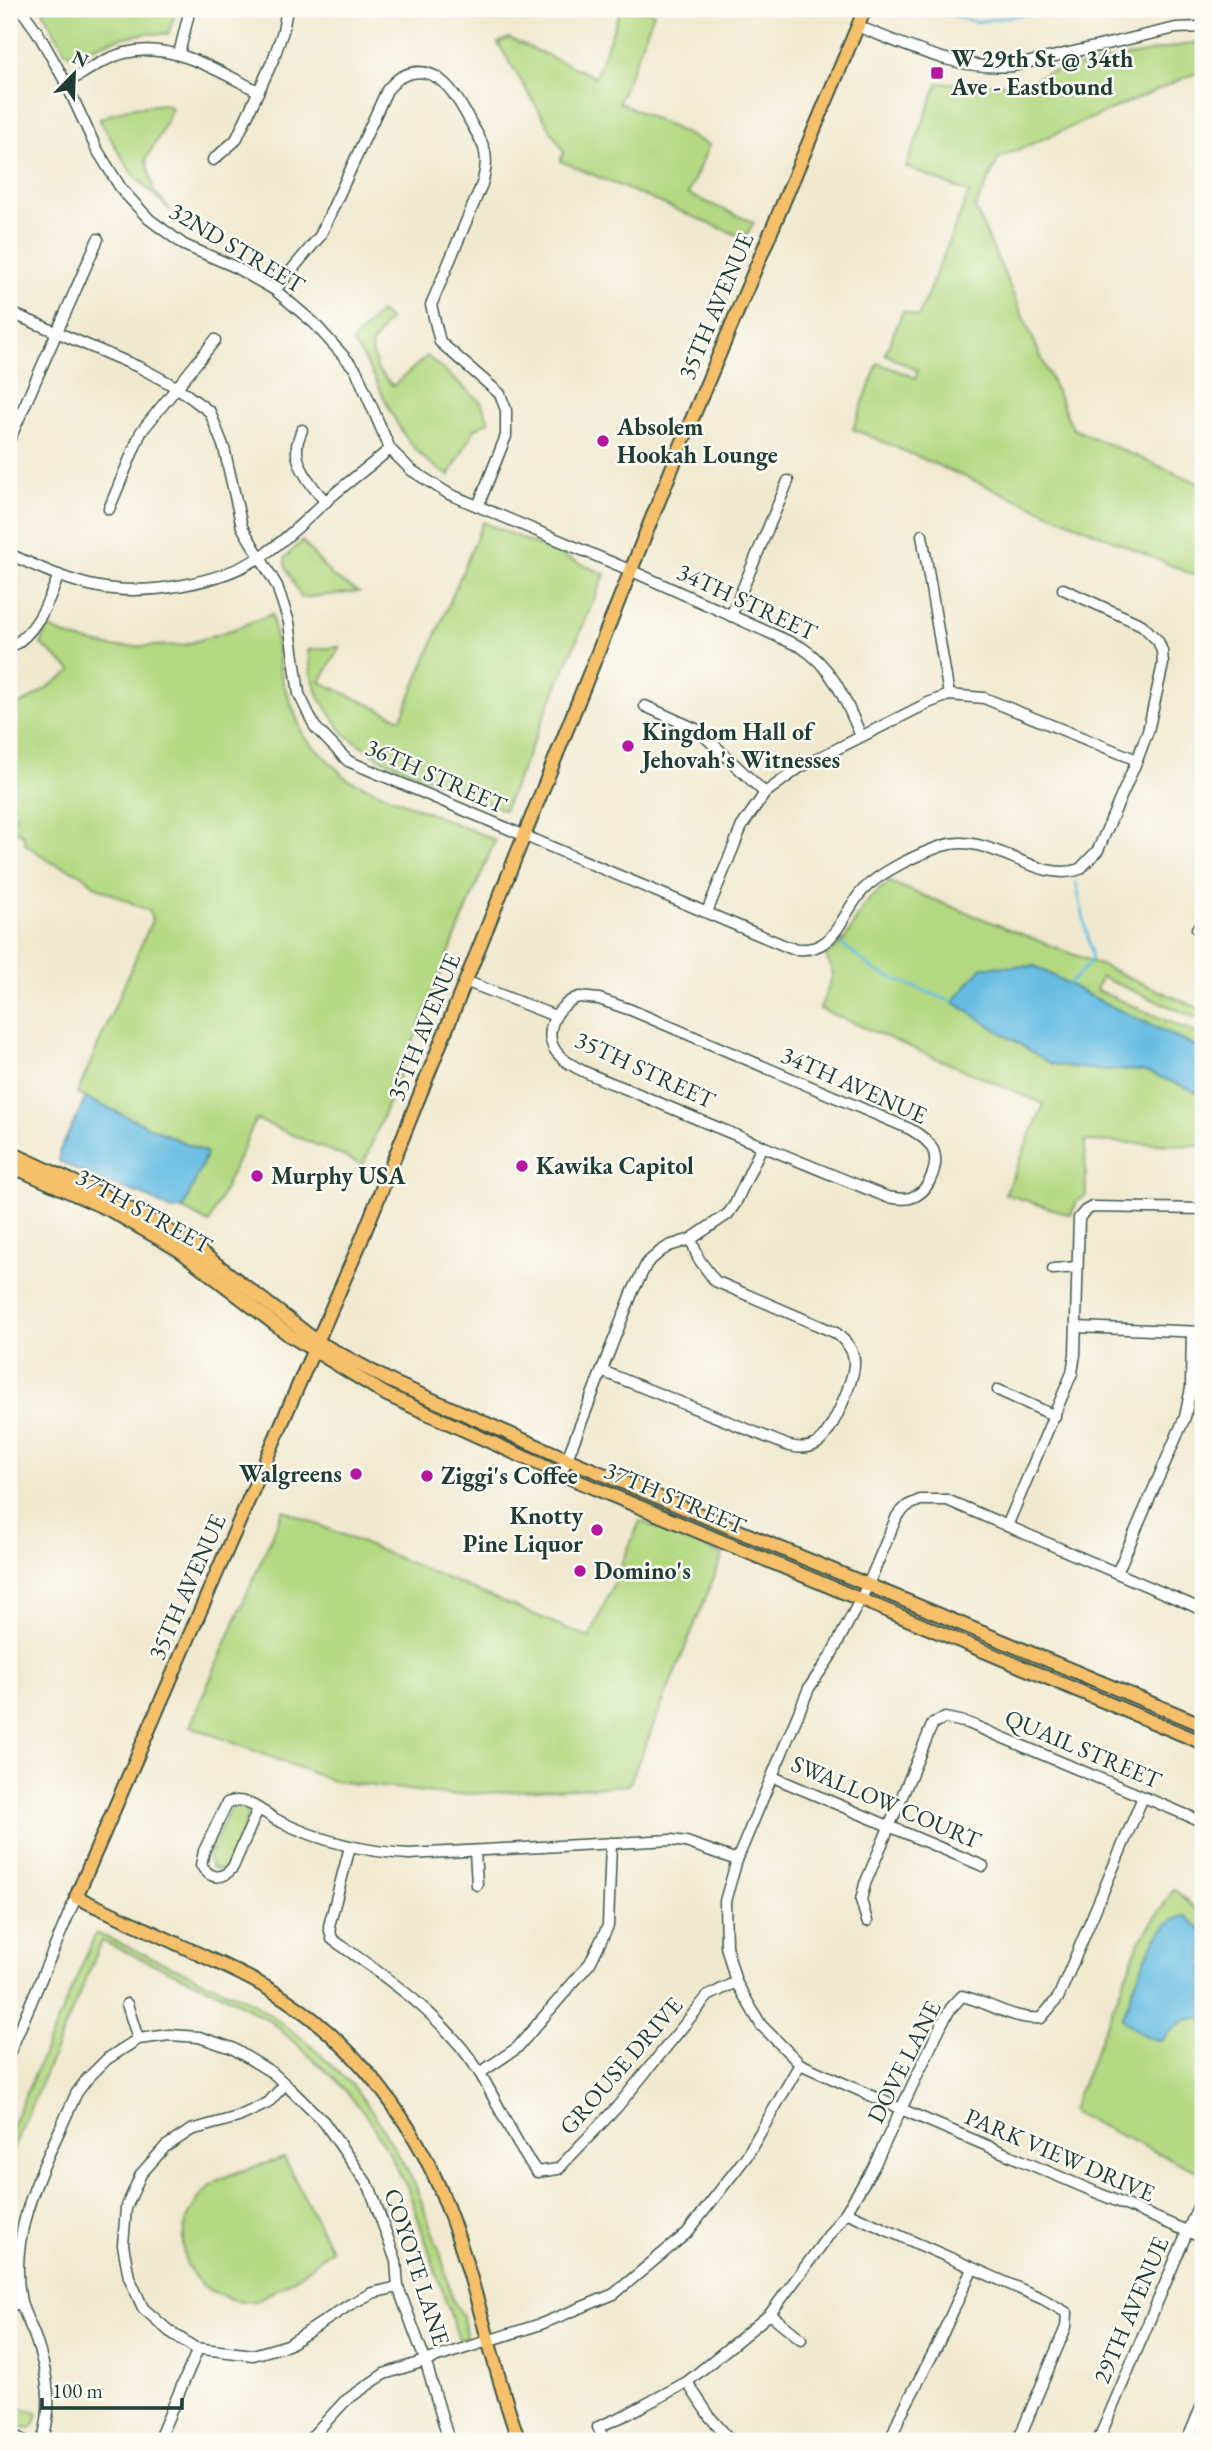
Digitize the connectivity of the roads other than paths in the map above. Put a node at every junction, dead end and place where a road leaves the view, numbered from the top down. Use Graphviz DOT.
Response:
graph roads {
  1 [pos="21,9"];
  2 [pos="190,9"];
  3 [pos="287,9"];
  4 [pos="865,9"];
  5 [pos="858,26"];
  6 [pos="1203,27"];
  7 [pos="179,54"];
  8 [pos="66,83"];
  9 [pos="258,91"];
  10 [pos="213,160"];
  11 [pos="98,239"];
  12 [pos="275,290"];
  13 [pos="9,312"];
  14 [pos="57,334"];
  15 [pos="215,340"];
  16 [pos="178,388"];
  17 [pos="302,430"];
  18 [pos="9,437"];
  19 [pos="390,449"];
  20 [pos="788,481"];
  21 [pos="326,502"];
  22 [pos="478,506"];
  23 [pos="109,509"];
  24 [pos="922,535"];
  25 [pos="9,554"];
  26 [pos="261,557"];
  27 [pos="632,571"];
  28 [pos="59,575"];
  29 [pos="1063,589"];
  30 [pos="731,615"];
  31 [pos="9,648"];
  32 [pos="949,695"];
  33 [pos="645,706"];
  34 [pos="861,736"];
  35 [pos="1137,760"];
  36 [pos="765,793"];
  37 [pos="523,836"];
  38 [pos="707,912"];
  39 [pos="465,981"];
  40 [pos="555,1016"];
  41 [pos="762,1146"];
  42 [pos="9,1152"];
  43 [pos="9,1165"];
  44 [pos="1203,1209"];
  45 [pos="691,1239"];
  46 [pos="1077,1267"];
  47 [pos="1053,1269"];
  48 [pos="1076,1327"];
  49 [pos="1192,1332"];
  50 [pos="1203,1332"];
  51 [pos="316,1346"];
  52 [pos="602,1371"];
  53 [pos="998,1390"];
  54 [pos="1055,1416"];
  55 [pos="567,1459"];
  56 [pos="561,1474"];
  57 [pos="1007,1526"];
  58 [pos="1117,1573"];
  59 [pos="868,1585"];
  60 [pos="859,1598"];
  61 [pos="1203,1610"];
  62 [pos="1203,1725"];
  63 [pos="1203,1743"];
  64 [pos="773,1777"];
  65 [pos="1143,1797"];
  66 [pos="258,1809"];
  67 [pos="1203,1822"];
  68 [pos="889,1826"];
  69 [pos="611,1843"];
  70 [pos="350,1847"];
  71 [pos="475,1851"];
  72 [pos="737,1860"];
  73 [pos="983,1866"];
  74 [pos="477,1885"];
  75 [pos="76,1897"];
  76 [pos="867,1921"];
  77 [pos="736,1982"];
  78 [pos="127,2004"];
  79 [pos="138,2039"];
  80 [pos="9,2054"];
  81 [pos="800,2064"];
  82 [pos="480,2073"];
  83 [pos="285,2085"];
  84 [pos="901,2109"];
  85 [pos="1203,2195"];
  86 [pos="846,2213"];
  87 [pos="1188,2232"];
  88 [pos="1203,2238"];
  89 [pos="972,2269"];
  90 [pos="398,2287"];
  91 [pos="21,2303"];
  92 [pos="9,2306"];
  93 [pos="770,2314"];
  94 [pos="801,2339"];
  95 [pos="488,2340"];
  96 [pos="198,2349"];
  97 [pos="425,2360"];
  98 [pos="687,2382"];
  99 [pos="1203,2403"];
  100 [pos="10,2435"];
  101 [pos="25,2441"];
  102 [pos="42,2441"];
  103 [pos="158,2441"];
  104 [pos="308,2441"];
  105 [pos="449,2441"];
  106 [pos="519,2441"];
  107 [pos="605,2441"];
  108 [pos="732,2441"];
  109 [pos="890,2441"];
  110 [pos="1018,2441"];
  111 [pos="1097,2441"];
  112 [pos="1186,2441"];
  1 -- 8 [label="street, 32ND STREET"];
  2 -- 7 [label="street"];
  3 -- 9 [label="street"];
  4 -- 5 [label="main road, 35TH AVENUE"];
  5 -- 6 [label="street"];
  5 -- 27 [label="main road, 35TH AVENUE"];
  7 -- 8 [label="street"];
  7 -- 9 [label="street"];
  8 -- 12 [label="street, 32ND STREET"];
  9 -- 10 [label="street"];
  11 -- 14 [label="street"];
  12 -- 19 [label="street, 32ND STREET"];
  12 -- 22 [label="street"];
  13 -- 14 [label="street, 36TH STREET"];
  14 -- 16 [label="street, 36TH STREET"];
  14 -- 18 [label="street"];
  15 -- 16 [label="street"];
  16 -- 23 [label="street"];
  16 -- 26 [label="street, 36TH STREET"];
  17 -- 21 [label="street"];
  19 -- 21 [label="street"];
  19 -- 22 [label="street, 34TH STREET"];
  20 -- 30 [label="street"];
  21 -- 26 [label="street"];
  22 -- 27 [label="street, 34TH STREET"];
  24 -- 32 [label="street"];
  25 -- 28 [label="street"];
  26 -- 28 [label="street"];
  26 -- 37 [label="street, 36TH STREET"];
  27 -- 30 [label="street, 34TH STREET"];
  27 -- 37 [label="main road, 35TH AVENUE"];
  28 -- 31 [label="street"];
  29 -- 35 [label="street"];
  30 -- 34 [label="street, 34TH STREET"];
  32 -- 34 [label="street"];
  32 -- 35 [label="street"];
  33 -- 36 [label="street"];
  34 -- 36 [label="street"];
  35 -- 38 [label="street"];
  36 -- 38 [label="street"];
  37 -- 38 [label="street"];
  37 -- 39 [label="main road, 35TH AVENUE"];
  39 -- 40 [label="street, 35TH STREET"];
  39 -- 51 [label="main road, 35TH AVENUE"];
  40 -- 41 [label="street, 35TH STREET"];
  40 -- 41 [label="street, 34TH AVENUE"];
  41 -- 45 [label="street"];
  42 -- 51 [label="main road, 37TH STREET"];
  43 -- 51 [label="main road, 37TH STREET"];
  44 -- 46 [label="street"];
  45 -- 52 [label="street"];
  45 -- 52 [label="street"];
  46 -- 47 [label="street"];
  46 -- 48 [label="street"];
  48 -- 49 [label="street"];
  48 -- 54 [label="street"];
  49 -- 50 [label="street"];
  49 -- 58 [label="street"];
  51 -- 55 [label="main road, 37TH STREET"];
  51 -- 56 [label="main road, 37TH STREET"];
  51 -- 75 [label="main road, 35TH AVENUE"];
  52 -- 55 [label="street"];
  53 -- 54 [label="street"];
  54 -- 57 [label="street"];
  55 -- 56 [label="street"];
  55 -- 59 [label="main road, 37TH STREET"];
  56 -- 60 [label="main road, 37TH STREET"];
  57 -- 58 [label="street"];
  57 -- 59 [label="street"];
  58 -- 61 [label="street"];
  59 -- 60 [label="street"];
  59 -- 62 [label="main road, 37TH STREET"];
  60 -- 63 [label="main road, 37TH STREET"];
  60 -- 64 [label="street"];
  64 -- 68 [label="street, SWALLOW COURT"];
  64 -- 72 [label="street"];
  65 -- 67 [label="street, QUAIL STREET"];
  65 -- 68 [label="street, QUAIL STREET"];
  65 -- 84 [label="street, DOVE LANE"];
  66 -- 66 [label="street"];
  66 -- 70 [label="street"];
  68 -- 73 [label="street, SWALLOW COURT"];
  68 -- 76 [label="street"];
  69 -- 71 [label="street"];
  69 -- 72 [label="street"];
  69 -- 82 [label="street"];
  70 -- 71 [label="street"];
  70 -- 82 [label="street"];
  71 -- 74 [label="street"];
  72 -- 77 [label="street"];
  75 -- 80 [label="street, 35TH AVENUE"];
  75 -- 95 [label="main road"];
  77 -- 81 [label="street"];
  77 -- 82 [label="street, GROUSE DRIVE"];
  78 -- 79 [label="street"];
  79 -- 83 [label="street, COYOTE LANE"];
  79 -- 91 [label="street"];
  81 -- 84 [label="street, PARK VIEW DRIVE"];
  81 -- 95 [label="street"];
  83 -- 90 [label="street, COYOTE LANE"];
  83 -- 96 [label="street"];
  84 -- 86 [label="street, DOVE LANE"];
  84 -- 87 [label="street, PARK VIEW DRIVE"];
  85 -- 87 [label="street, 29TH AVENUE"];
  86 -- 89 [label="street"];
  86 -- 93 [label="street, DOVE LANE"];
  87 -- 88 [label="street, PARK VIEW DRIVE"];
  87 -- 111 [label="street, 29TH AVENUE"];
  89 -- 109 [label="street"];
  89 -- 110 [label="street"];
  90 -- 96 [label="street"];
  90 -- 97 [label="street, COYOTE LANE"];
  91 -- 92 [label="street"];
  91 -- 102 [label="street"];
  93 -- 94 [label="street"];
  93 -- 98 [label="street, DOVE LANE"];
  95 -- 97 [label="street"];
  95 -- 106 [label="main road"];
  96 -- 103 [label="street"];
  97 -- 104 [label="street"];
  97 -- 105 [label="street, COYOTE LANE"];
  98 -- 107 [label="street, DOVE LANE"];
  98 -- 108 [label="street"];
  99 -- 112 [label="street"];
  100 -- 101 [label="street"];
}
